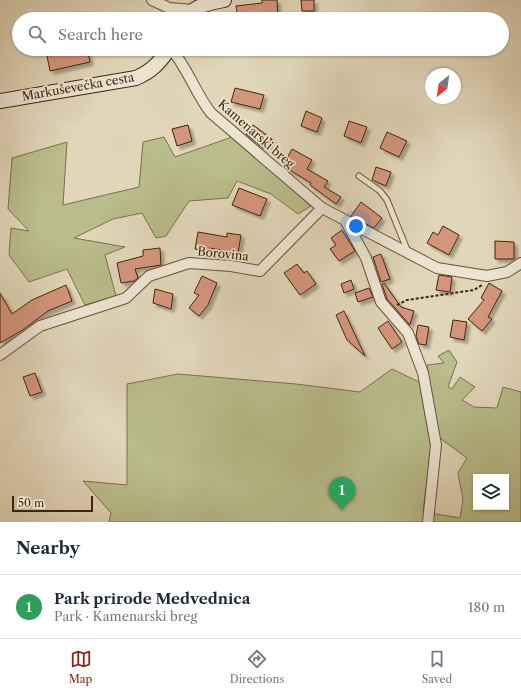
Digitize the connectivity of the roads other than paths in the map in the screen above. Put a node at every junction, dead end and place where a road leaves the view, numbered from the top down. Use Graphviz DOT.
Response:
graph roads {
  1 [pos="152,0"];
  2 [pos="224,0"];
  3 [pos="182,12"];
  4 [pos="194,12"];
  5 [pos="165,56"];
  6 [pos="177,56"];
  7 [pos="0,101"];
  8 [pos="359,176"];
  9 [pos="322,208"];
  10 [pos="345,220"];
  11 [pos="408,254"];
  12 [pos="521,263"];
  13 [pos="0,355"];
  14 [pos="428,522"];
  1 -- 3 [label="street"];
  2 -- 4 [label="main road"];
  5 -- 7 [label="main road, Markuševečka cesta"];
  6 -- 9 [label="street, Kamenarski breg"];
  8 -- 11 [label="lane"];
  9 -- 10 [label="street, Kamenarski breg"];
  9 -- 13 [label="street, Borovina"];
  10 -- 11 [label="street, Kamenarski breg"];
  10 -- 14 [label="street"];
  11 -- 12 [label="street, Kamenarski breg"];
}
